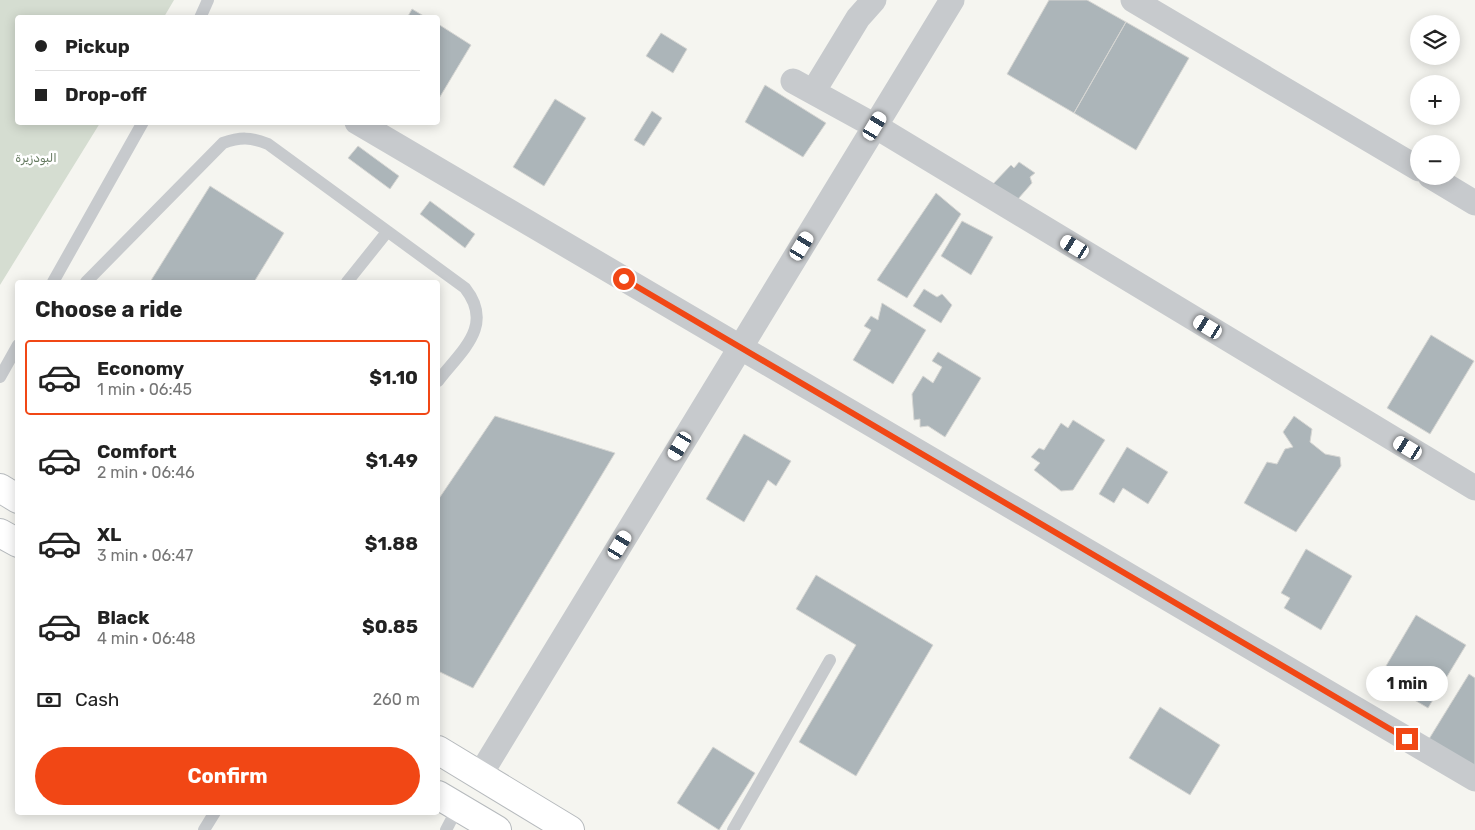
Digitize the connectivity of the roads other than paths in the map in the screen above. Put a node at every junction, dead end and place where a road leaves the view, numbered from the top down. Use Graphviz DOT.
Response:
graph roads {
  1 [pos="208,0"];
  2 [pos="874,0"];
  3 [pos="1133,0"];
  4 [pos="942,4"];
  5 [pos="201,15"];
  6 [pos="141,125"];
  7 [pos="362,125"];
  8 [pos="875,126"];
  9 [pos="1410,165"];
  10 [pos="1445,185"];
  11 [pos="1475,203"];
  12 [pos="387,232"];
  13 [pos="54,280"];
  14 [pos="92,280"];
  15 [pos="349,280"];
  16 [pos="740,348"];
  17 [pos="15,351"];
  18 [pos="0,377"];
  19 [pos="440,378"];
  20 [pos="0,488"];
  21 [pos="1475,488"];
  22 [pos="15,497"];
  23 [pos="0,533"];
  24 [pos="15,541"];
  25 [pos="830,660"];
  26 [pos="440,751"];
  27 [pos="480,775"];
  28 [pos="1475,779"];
  29 [pos="447,810"];
  30 [pos="213,815"];
  31 [pos="204,830"];
  32 [pos="497,830"];
  33 [pos="570,830"];
  34 [pos="733,830"];
  1 -- 5 [label="lane"];
  2 -- 8 [label="street"];
  3 -- 9 [label="street"];
  4 -- 8 [label="street"];
  6 -- 13 [label="lane"];
  7 -- 16 [label="street"];
  8 -- 16 [label="street"];
  8 -- 21 [label="street"];
  10 -- 11 [label="street"];
  12 -- 14 [label="lane"];
  12 -- 15 [label="lane"];
  12 -- 19 [label="lane"];
  16 -- 27 [label="street"];
  16 -- 28 [label="street"];
  17 -- 18 [label="lane"];
  20 -- 22 [label="highway"];
  23 -- 24 [label="highway"];
  25 -- 34 [label="lane"];
  26 -- 27 [label="highway"];
  27 -- 33 [label="highway"];
  29 -- 32 [label="highway"];
  30 -- 31 [label="lane"];
}
